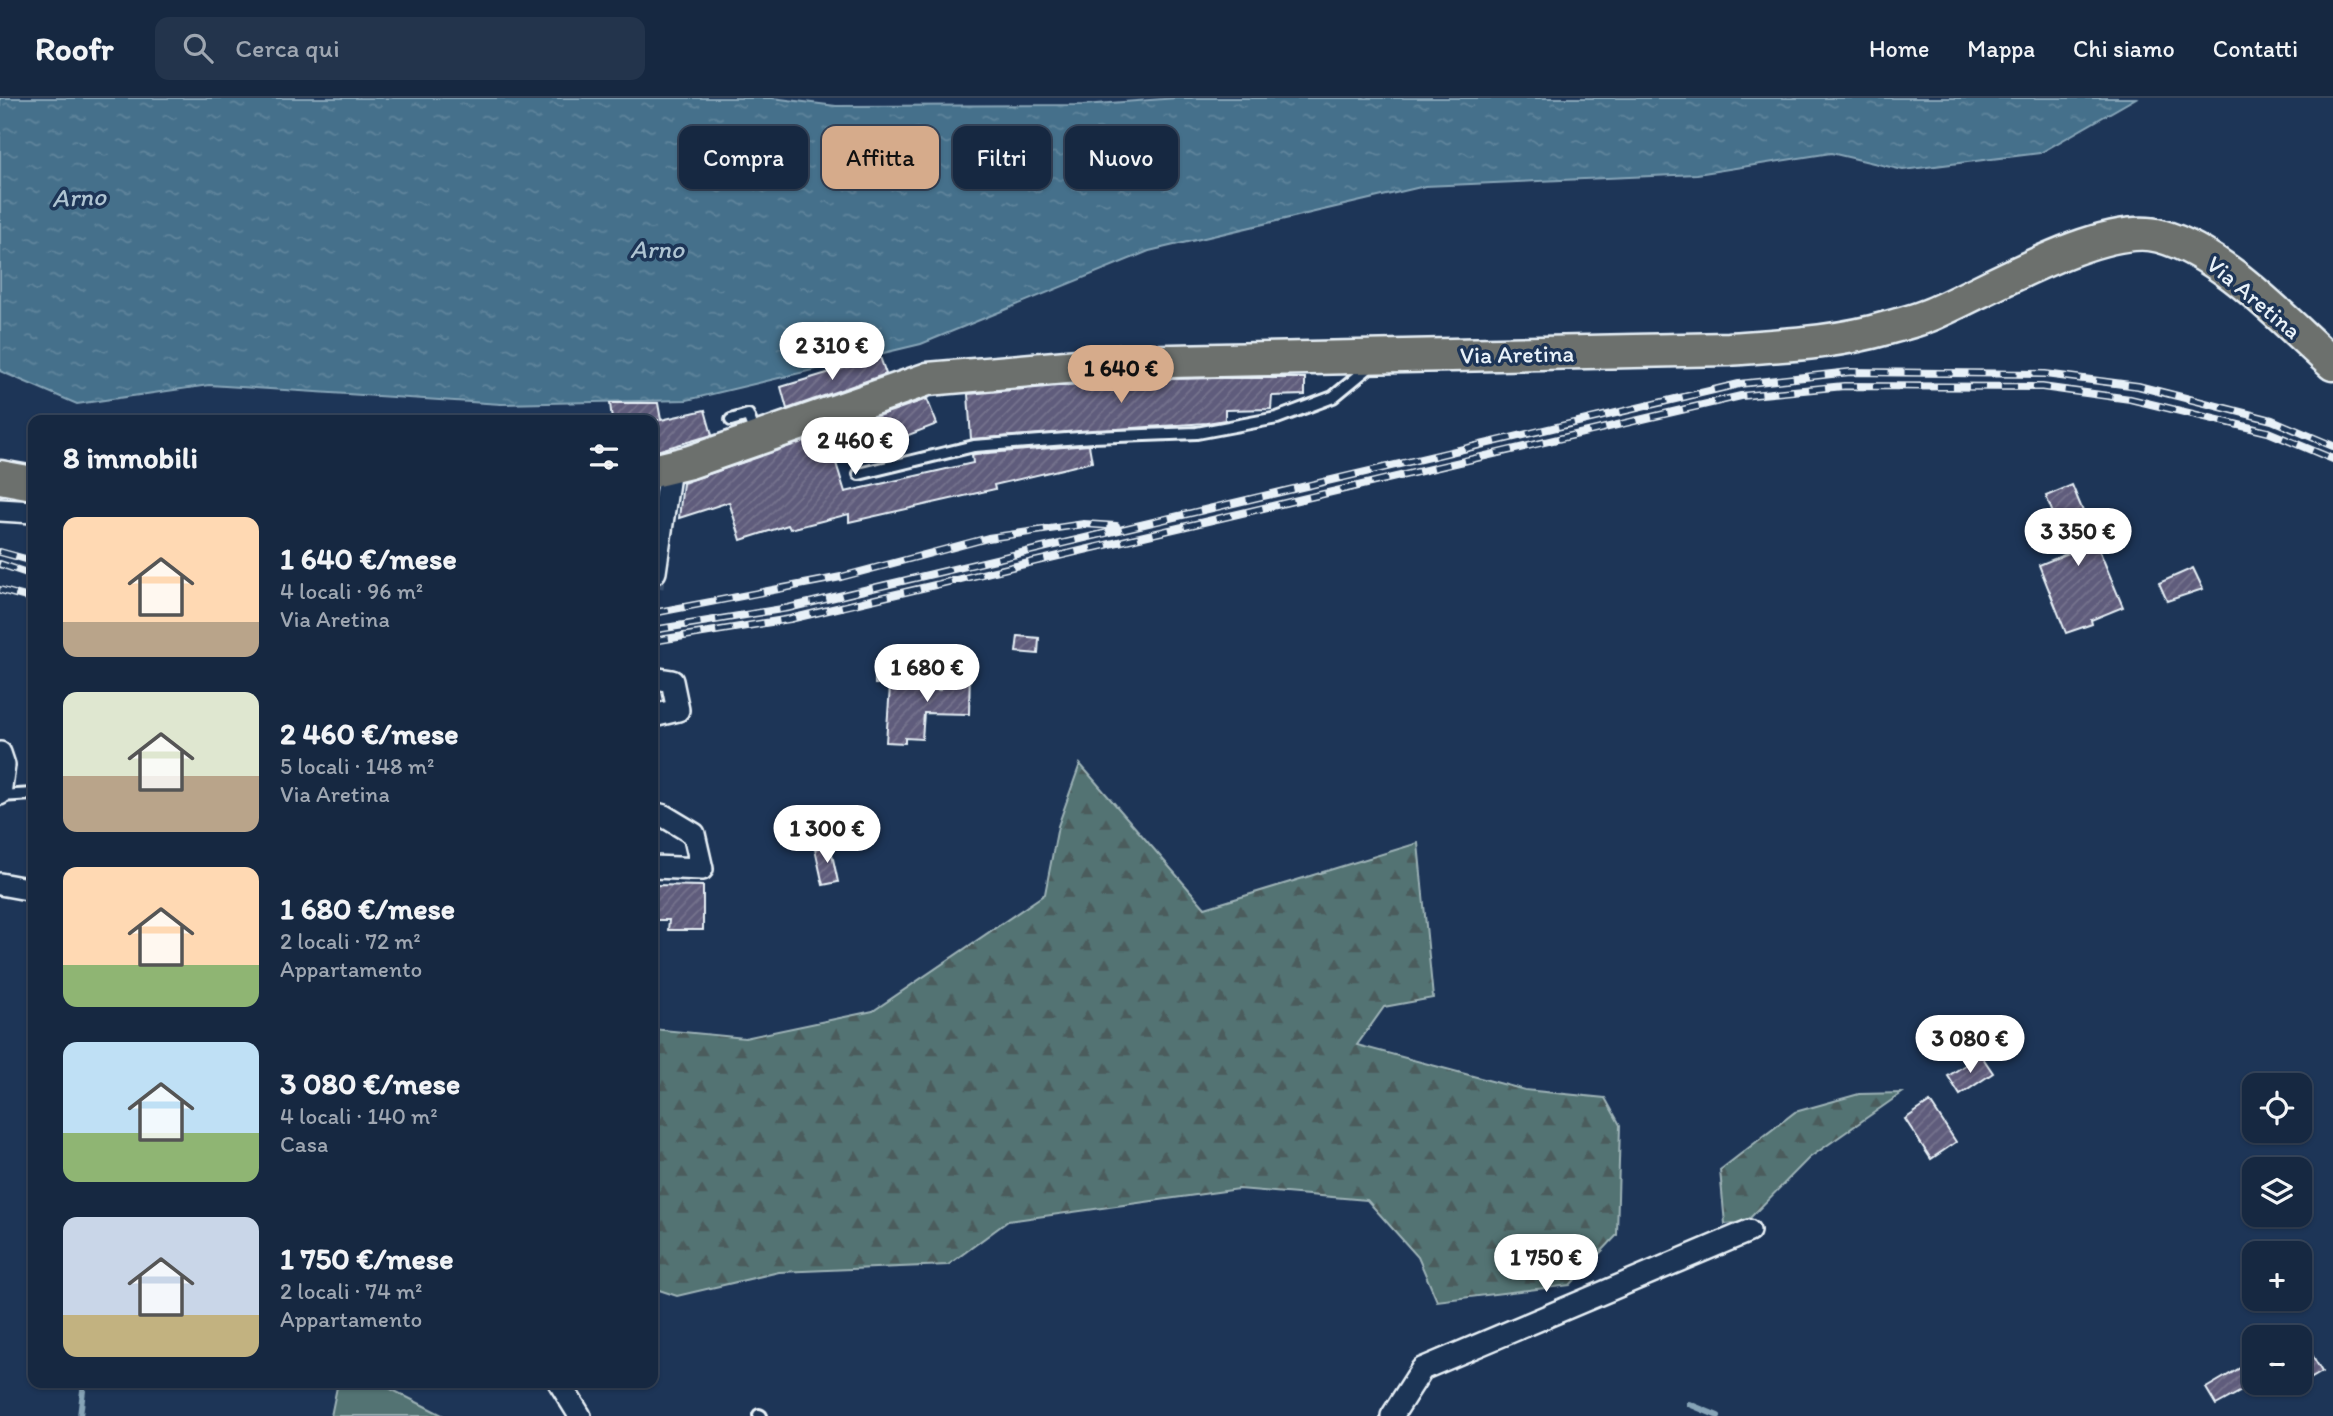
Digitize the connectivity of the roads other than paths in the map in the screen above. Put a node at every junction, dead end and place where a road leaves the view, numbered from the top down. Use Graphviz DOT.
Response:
graph roads {
  1 [pos="1382,356"];
  2 [pos="2333,364"];
  3 [pos="732,420"];
  4 [pos="756,439"];
  5 [pos="661,470"];
  6 [pos="859,474"];
  7 [pos="0,477"];
  8 [pos="28,482"];
  9 [pos="0,510"];
  10 [pos="28,512"];
  11 [pos="658,521"];
  12 [pos="658,679"];
  13 [pos="658,715"];
  14 [pos="0,753"];
  15 [pos="28,794"];
  16 [pos="0,795"];
  17 [pos="658,814"];
  18 [pos="658,867"];
  19 [pos="0,884"];
  20 [pos="28,889"];
  21 [pos="1749,1231"];
  22 [pos="563,1388"];
  23 [pos="580,1416"];
  24 [pos="1392,1416"];
  1 -- 2 [label="main road, Via Aretina"];
  1 -- 4 [label="main road, Via Aretina"];
  1 -- 6 [label="lane"];
  3 -- 4 [label="lane"];
  4 -- 5 [label="main road, Via Aretina"];
  5 -- 11 [label="street"];
  7 -- 8 [label="main road"];
  9 -- 10 [label="street"];
  12 -- 13 [label="street"];
  14 -- 16 [label="street"];
  15 -- 16 [label="lane"];
  17 -- 18 [label="street"];
  19 -- 20 [label="street"];
  21 -- 24 [label="street"];
  22 -- 23 [label="street"];
}
